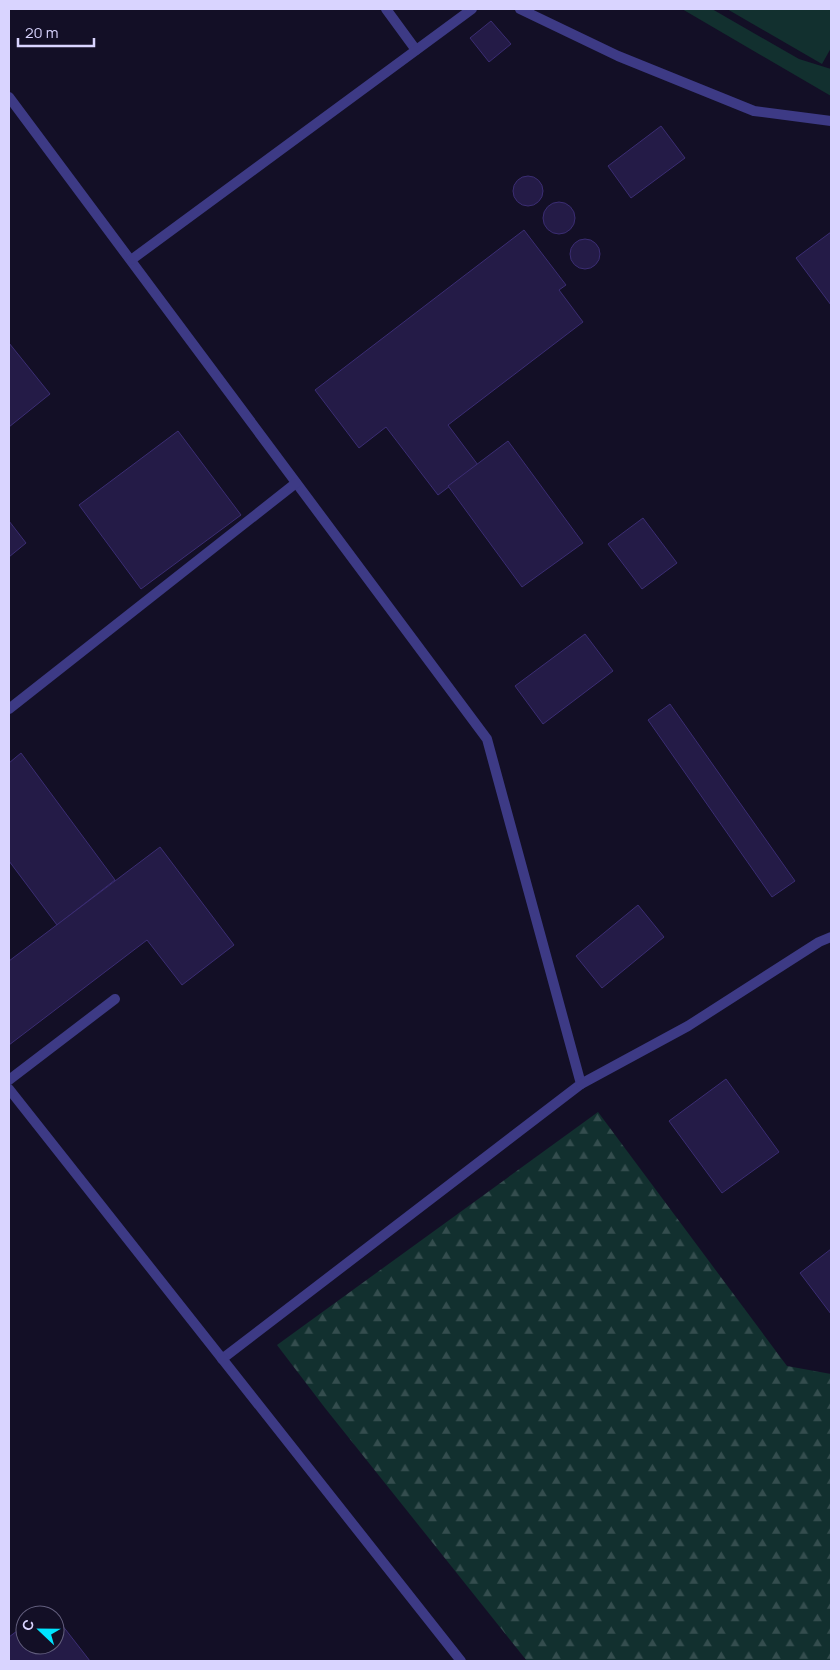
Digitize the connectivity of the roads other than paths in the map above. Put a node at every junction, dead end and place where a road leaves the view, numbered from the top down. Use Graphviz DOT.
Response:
graph roads {
  1 [pos="386,9"];
  2 [pos="472,9"];
  3 [pos="520,9"];
  4 [pos="416,50"];
  5 [pos="9,97"];
  6 [pos="831,120"];
  7 [pos="130,260"];
  8 [pos="296,482"];
  9 [pos="9,709"];
  10 [pos="831,937"];
  11 [pos="115,999"];
  12 [pos="9,1080"];
  13 [pos="581,1084"];
  14 [pos="9,1089"];
  15 [pos="222,1359"];
  16 [pos="461,1661"];
  1 -- 4 [label="lane"];
  2 -- 4 [label="lane"];
  3 -- 6 [label="lane"];
  4 -- 7 [label="lane"];
  5 -- 7 [label="lane"];
  7 -- 8 [label="lane"];
  8 -- 9 [label="lane"];
  8 -- 13 [label="lane"];
  10 -- 13 [label="lane"];
  11 -- 12 [label="lane"];
  13 -- 15 [label="lane"];
  14 -- 15 [label="lane"];
  15 -- 16 [label="lane"];
}
